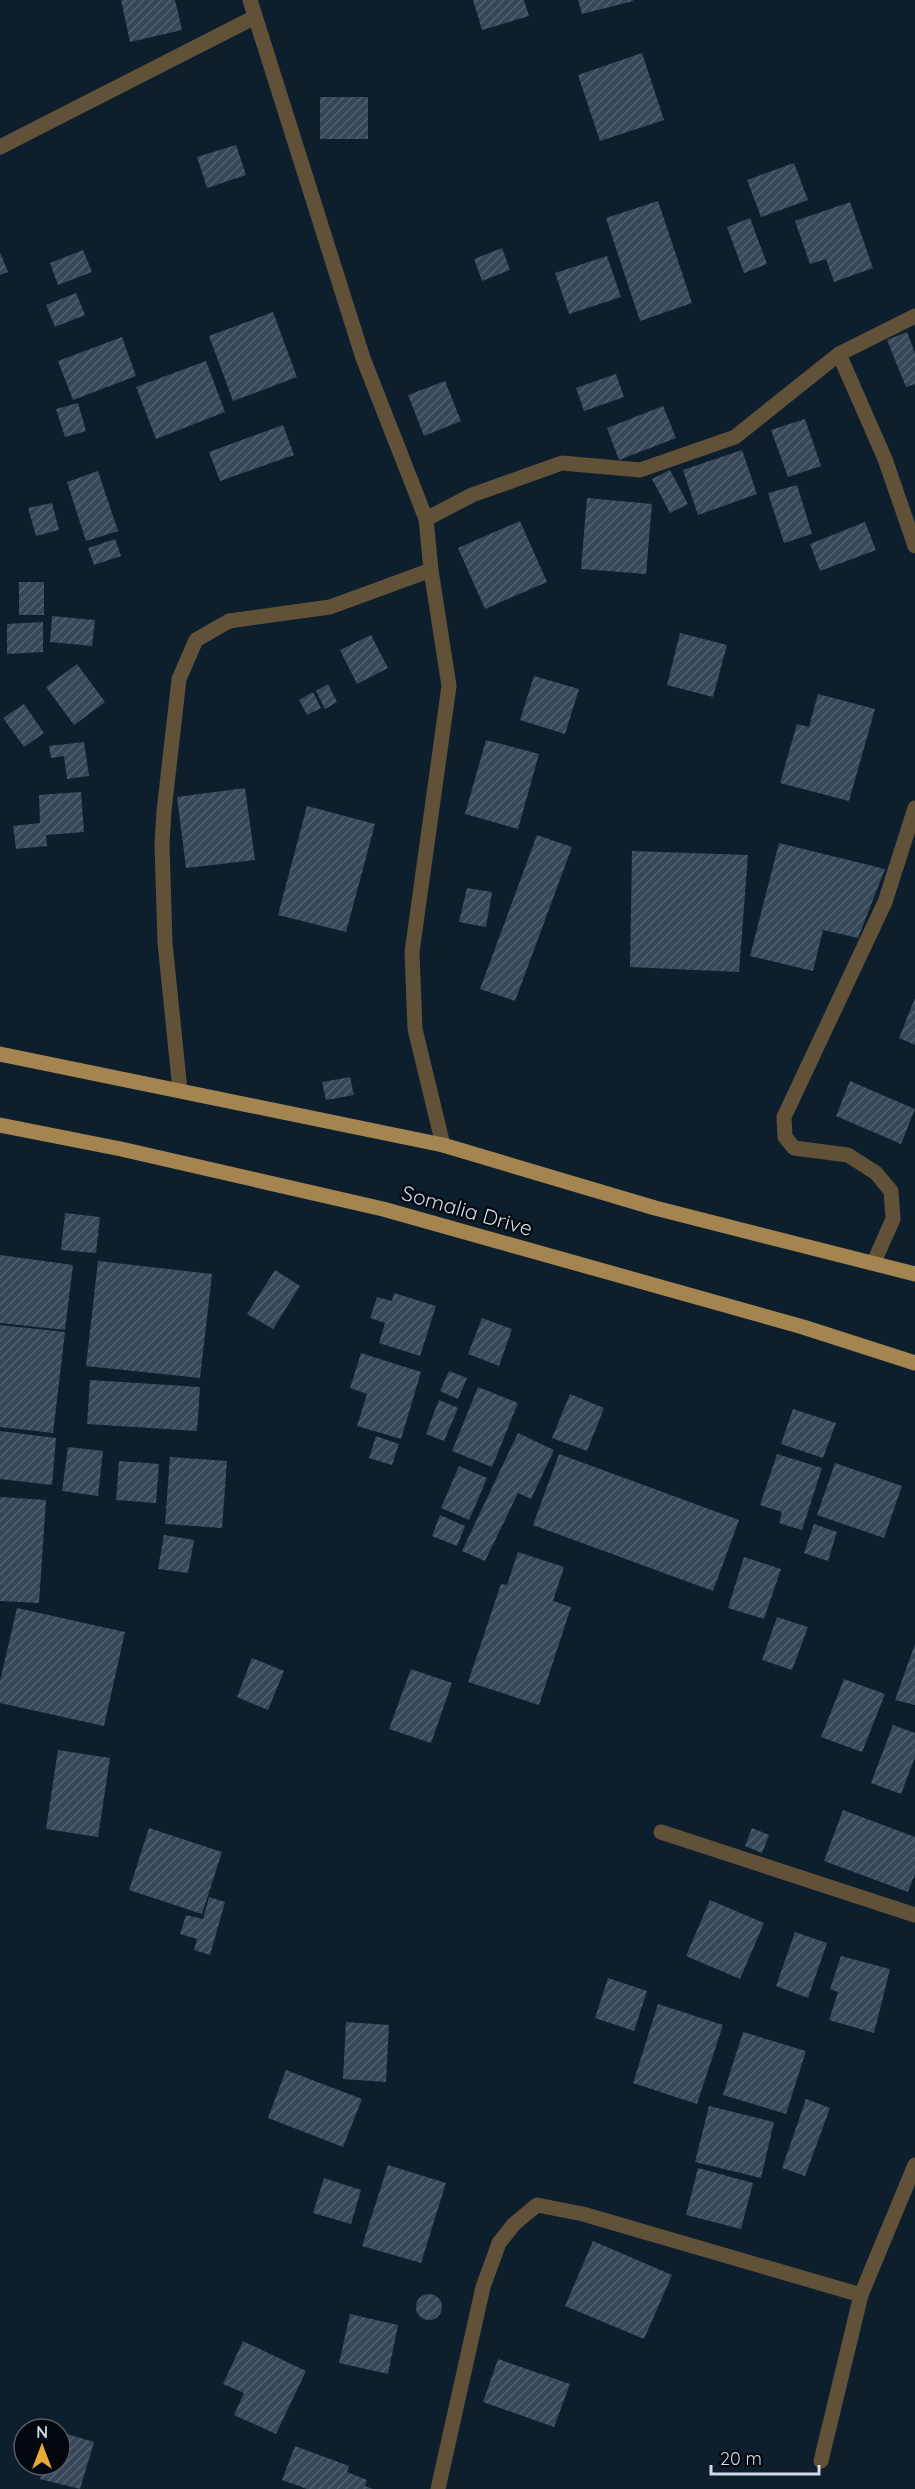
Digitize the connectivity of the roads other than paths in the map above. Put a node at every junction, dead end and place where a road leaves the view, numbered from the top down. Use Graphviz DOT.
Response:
graph roads {
  1 [pos="250,0"];
  2 [pos="255,17"];
  3 [pos="0,147"];
  4 [pos="915,316"];
  5 [pos="839,354"];
  6 [pos="426,519"];
  7 [pos="915,546"];
  8 [pos="431,570"];
  9 [pos="915,808"];
  10 [pos="0,1054"];
  11 [pos="180,1090"];
  12 [pos="0,1125"];
  13 [pos="443,1145"];
  14 [pos="874,1262"];
  15 [pos="915,1274"];
  16 [pos="915,1363"];
  17 [pos="661,1832"];
  18 [pos="915,1915"];
  19 [pos="915,2165"];
  20 [pos="861,2295"];
  21 [pos="821,2461"];
  22 [pos="438,2489"];
  1 -- 2 [label="street"];
  2 -- 3 [label="street"];
  2 -- 6 [label="street"];
  4 -- 5 [label="street"];
  5 -- 6 [label="street"];
  5 -- 7 [label="street"];
  6 -- 8 [label="street"];
  8 -- 11 [label="street"];
  8 -- 13 [label="street"];
  9 -- 14 [label="street"];
  10 -- 11 [label="main road"];
  11 -- 13 [label="main road"];
  12 -- 16 [label="main road, Somalia Drive"];
  13 -- 14 [label="main road"];
  14 -- 15 [label="main road"];
  17 -- 18 [label="street"];
  19 -- 20 [label="street"];
  20 -- 21 [label="street"];
  20 -- 22 [label="street"];
}
